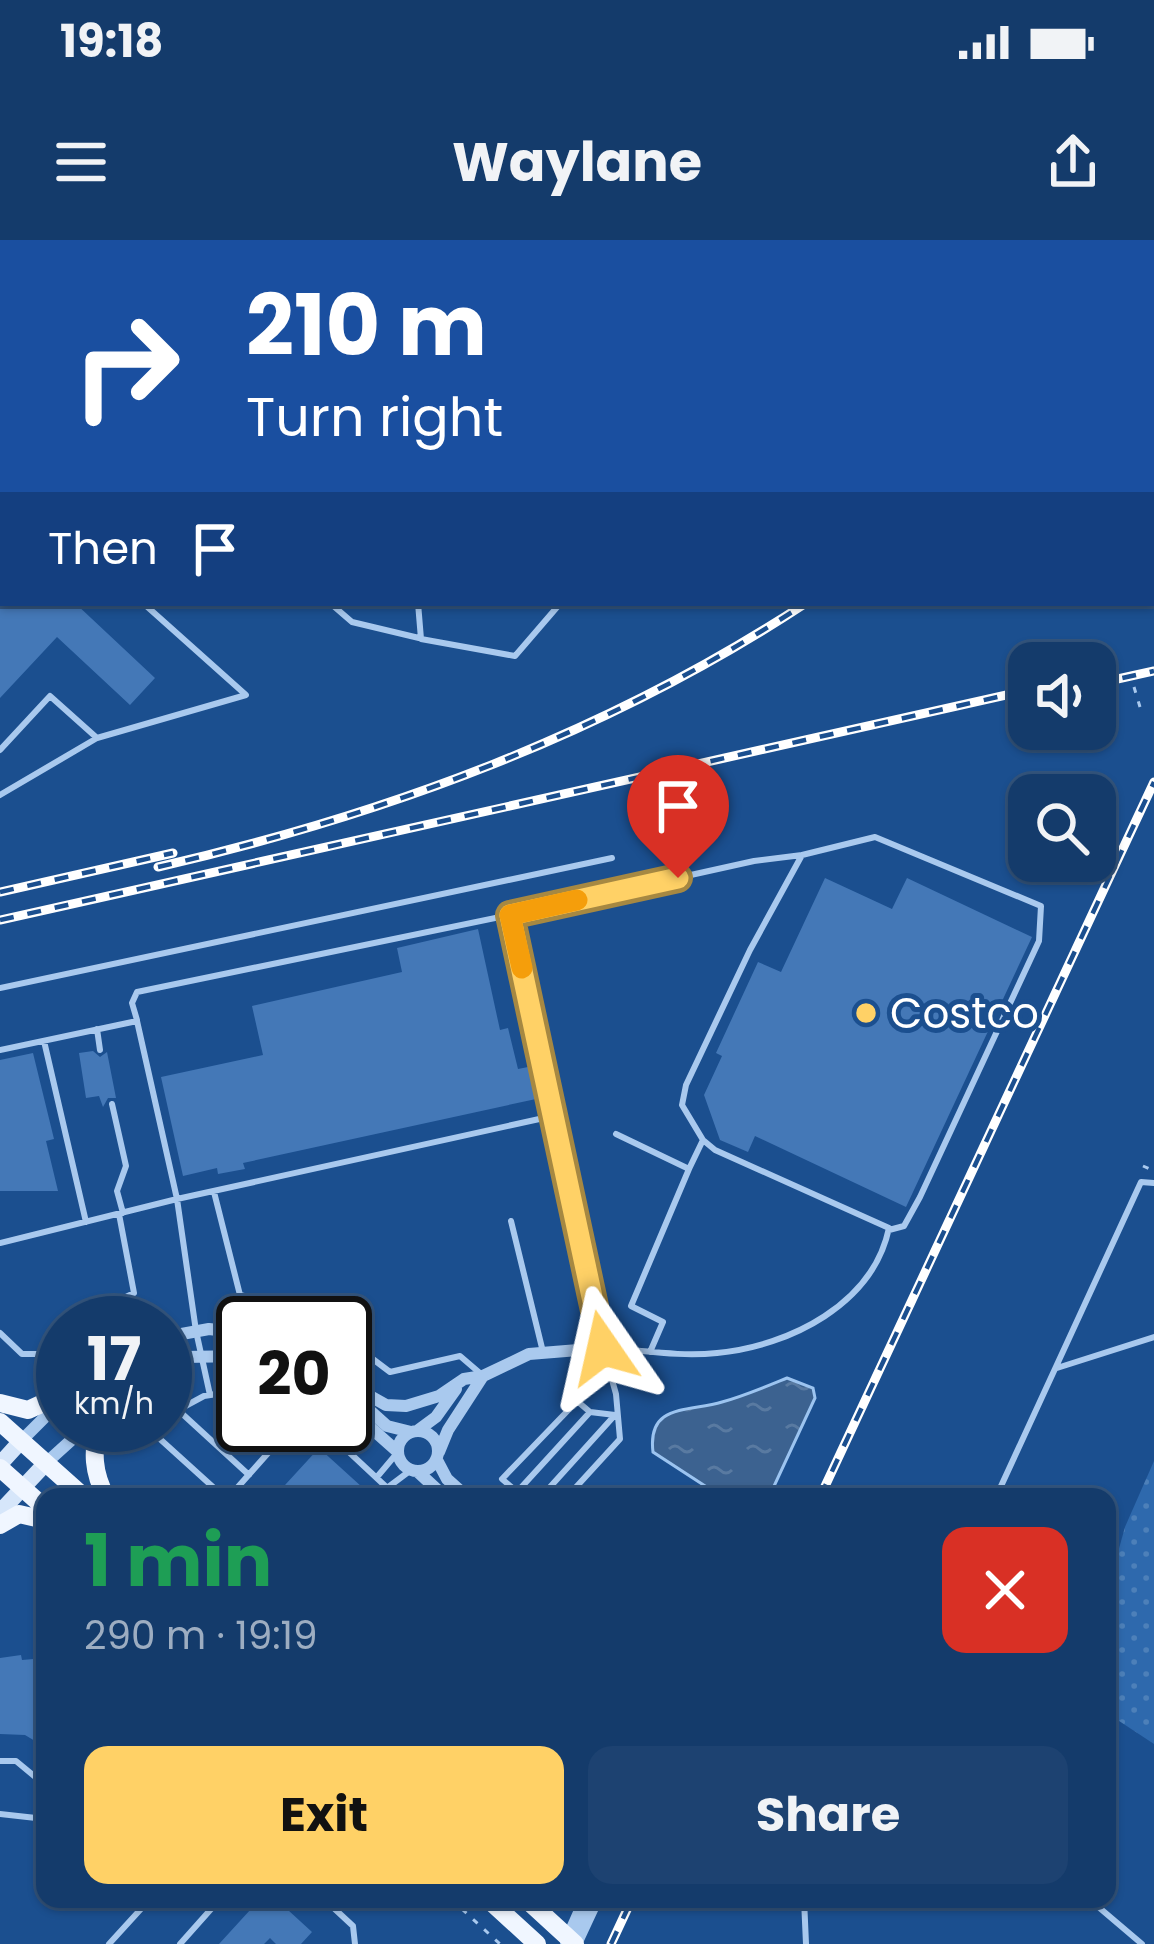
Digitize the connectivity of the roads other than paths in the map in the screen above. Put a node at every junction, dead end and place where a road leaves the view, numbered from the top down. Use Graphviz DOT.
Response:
graph roads {
  1 [pos="145,606"];
  2 [pos="333,606"];
  3 [pos="418,606"];
  4 [pos="558,606"];
  5 [pos="421,639"];
  6 [pos="97,738"];
  7 [pos="0,750"];
  8 [pos="0,795"];
  9 [pos="802,855"];
  10 [pos="612,858"];
  11 [pos="510,915"];
  12 [pos="0,988"];
  13 [pos="137,1021"];
  14 [pos="97,1029"];
  15 [pos="44,1040"];
  16 [pos="0,1050"];
  17 [pos="100,1050"];
  18 [pos="112,1104"];
  19 [pos="553,1116"];
  20 [pos="616,1134"];
  21 [pos="703,1140"];
  22 [pos="689,1169"];
  23 [pos="1154,1183"];
  24 [pos="214,1192"];
  25 [pos="178,1199"];
  26 [pos="121,1213"];
  27 [pos="511,1220"];
  28 [pos="86,1222"];
  29 [pos="888,1230"];
  30 [pos="0,1243"];
  31 [pos="128,1296"];
  32 [pos="244,1296"];
  33 [pos="196,1331"];
  34 [pos="192,1332"];
  35 [pos="216,1332"];
  36 [pos="0,1334"];
  37 [pos="1154,1336"];
  38 [pos="603,1348"];
  39 [pos="542,1352"];
  40 [pos="650,1352"];
  41 [pos="36,1354"];
  42 [pos="200,1356"];
  43 [pos="216,1356"];
  44 [pos="192,1357"];
  45 [pos="372,1358"];
  46 [pos="1057,1368"];
  47 [pos="483,1376"];
  48 [pos="464,1378"];
  49 [pos="216,1394"];
  50 [pos="210,1395"];
  51 [pos="372,1398"];
  52 [pos="0,1403"];
  53 [pos="192,1403"];
  54 [pos="36,1407"];
  55 [pos="372,1411"];
  56 [pos="590,1412"];
  57 [pos="615,1415"];
  58 [pos="0,1422"];
  59 [pos="192,1423"];
  60 [pos="36,1425"];
  61 [pos="372,1429"];
  62 [pos="414,1432"];
  63 [pos="21,1441"];
  64 [pos="58,1452"];
  65 [pos="92,1452"];
  66 [pos="175,1452"];
  67 [pos="269,1452"];
  68 [pos="349,1452"];
  69 [pos="398,1452"];
  70 [pos="437,1457"];
  71 [pos="46,1463"];
  72 [pos="0,1466"];
  73 [pos="414,1471"];
  74 [pos="249,1475"];
  75 [pos="376,1478"];
  76 [pos="22,1488"];
  77 [pos="73,1488"];
  78 [pos="102,1488"];
  79 [pos="216,1488"];
  80 [pos="235,1488"];
  81 [pos="387,1488"];
  82 [pos="434,1488"];
  83 [pos="457,1488"];
  84 [pos="513,1488"];
  85 [pos="525,1488"];
  86 [pos="549,1488"];
  87 [pos="575,1488"];
  88 [pos="1000,1488"];
  89 [pos="36,1500"];
  90 [pos="0,1512"];
  91 [pos="36,1518"];
  92 [pos="0,1526"];
  93 [pos="0,1761"];
  94 [pos="36,1778"];
  95 [pos="0,1814"];
  96 [pos="36,1818"];
  97 [pos="142,1908"];
  98 [pos="212,1908"];
  99 [pos="334,1908"];
  100 [pos="498,1908"];
  101 [pos="536,1908"];
  102 [pos="581,1908"];
  103 [pos="593,1908"];
  104 [pos="804,1908"];
  105 [pos="1100,1908"];
  106 [pos="109,1944"];
  107 [pos="180,1944"];
  108 [pos="355,1944"];
  109 [pos="537,1944"];
  110 [pos="566,1944"];
  111 [pos="576,1944"];
  112 [pos="806,1944"];
  113 [pos="1142,1944"];
  1 -- 6 [label="lane"];
  2 -- 5 [label="lane"];
  3 -- 5 [label="lane"];
  4 -- 5 [label="lane"];
  6 -- 7 [label="lane"];
  6 -- 8 [label="lane"];
  9 -- 11 [label="lane"];
  9 -- 21 [label="lane"];
  9 -- 29 [label="lane"];
  10 -- 12 [label="lane"];
  11 -- 13 [label="lane"];
  11 -- 19 [label="lane"];
  13 -- 14 [label="lane"];
  13 -- 25 [label="lane"];
  14 -- 15 [label="lane"];
  14 -- 17 [label="lane"];
  15 -- 16 [label="lane"];
  15 -- 28 [label="lane"];
  18 -- 26 [label="lane"];
  19 -- 24 [label="lane"];
  19 -- 38 [label="lane"];
  20 -- 22 [label="lane"];
  21 -- 22 [label="lane"];
  21 -- 29 [label="lane"];
  22 -- 40 [label="lane"];
  23 -- 46 [label="lane"];
  24 -- 25 [label="lane"];
  24 -- 32 [label="lane"];
  25 -- 26 [label="lane"];
  25 -- 33 [label="lane"];
  26 -- 28 [label="lane"];
  26 -- 31 [label="lane"];
  27 -- 39 [label="lane"];
  28 -- 30 [label="lane"];
  29 -- 40 [label="lane"];
  33 -- 34 [label="street"];
  33 -- 35 [label="street"];
  33 -- 42 [label="lane"];
  36 -- 41 [label="lane"];
  37 -- 46 [label="lane"];
  38 -- 39 [label="street"];
  38 -- 40 [label="lane"];
  38 -- 57 [label="lane"];
  39 -- 47 [label="street"];
  42 -- 43 [label="street"];
  42 -- 44 [label="street"];
  42 -- 50 [label="lane"];
  45 -- 47 [label="lane"];
  46 -- 88 [label="lane"];
  47 -- 48 [label="street"];
  47 -- 70 [label="street"];
  48 -- 51 [label="street"];
  48 -- 62 [label="street"];
  49 -- 50 [label="lane"];
  50 -- 53 [label="lane"];
  52 -- 54 [label="main road"];
  55 -- 62 [label="street"];
  56 -- 57 [label="lane"];
  56 -- 84 [label="lane"];
  56 -- 85 [label="lane"];
  57 -- 86 [label="lane"];
  57 -- 87 [label="lane"];
  58 -- 63 [label="main road"];
  59 -- 74 [label="lane"];
  60 -- 63 [label="street"];
  61 -- 69 [label="street"];
  62 -- 69 [label="street"];
  62 -- 70 [label="street"];
  63 -- 71 [label="main road"];
  63 -- 72 [label="main road"];
  64 -- 71 [label="street"];
  65 -- 78 [label="main road"];
  66 -- 79 [label="lane"];
  67 -- 74 [label="lane"];
  68 -- 75 [label="lane"];
  69 -- 73 [label="street"];
  69 -- 75 [label="lane"];
  70 -- 73 [label="street"];
  70 -- 83 [label="street"];
  71 -- 76 [label="main road"];
  71 -- 77 [label="main road"];
  72 -- 76 [label="main road"];
  73 -- 81 [label="lane"];
  73 -- 82 [label="street"];
  74 -- 80 [label="lane"];
  75 -- 81 [label="lane"];
  76 -- 89 [label="main road"];
  76 -- 90 [label="main road"];
  91 -- 92 [label="main road"];
  93 -- 94 [label="lane"];
  95 -- 96 [label="lane"];
  97 -- 106 [label="lane"];
  98 -- 107 [label="lane"];
  99 -- 108 [label="lane"];
  100 -- 109 [label="main road"];
  101 -- 111 [label="main road, bridge"];
  102 -- 110 [label="street"];
  103 -- 111 [label="street"];
  104 -- 112 [label="lane"];
  105 -- 113 [label="lane"];
}
